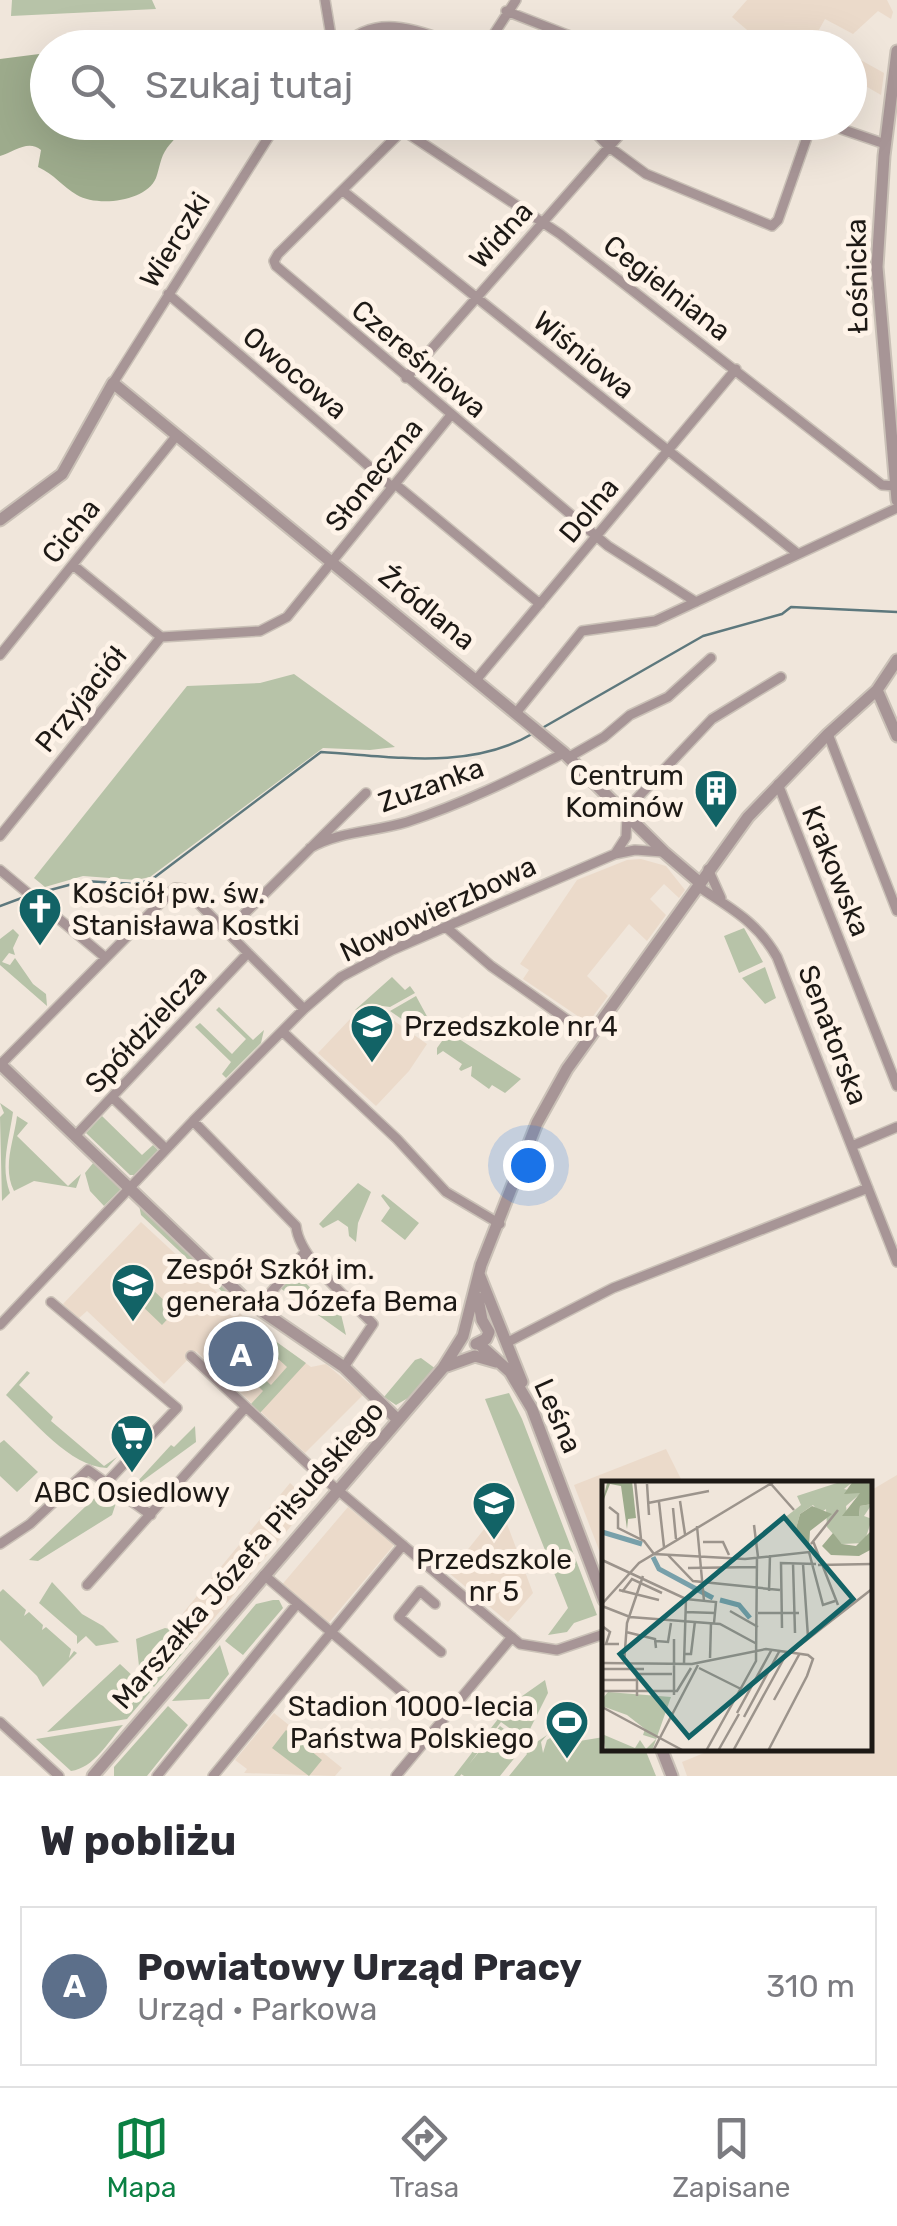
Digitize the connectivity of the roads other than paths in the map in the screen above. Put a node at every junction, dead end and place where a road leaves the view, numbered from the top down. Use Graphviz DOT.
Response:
graph roads {
  1 [pos="326,0"];
  2 [pos="516,0"];
  3 [pos="506,11"];
  4 [pos="330,30"];
  5 [pos="367,30"];
  6 [pos="410,30"];
  7 [pos="496,30"];
  8 [pos="554,30"];
  9 [pos="897,51"];
  10 [pos="867,139"];
  11 [pos="266,140"];
  12 [pos="395,140"];
  13 [pos="426,140"];
  14 [pos="603,140"];
  15 [pos="616,140"];
  16 [pos="808,140"];
  17 [pos="885,144"];
  18 [pos="610,147"];
  19 [pos="342,191"];
  20 [pos="542,222"];
  21 [pos="168,294"];
  22 [pos="476,298"];
  23 [pos="736,368"];
  24 [pos="406,378"];
  25 [pos="113,384"];
  26 [pos="450,415"];
  27 [pos="177,435"];
  28 [pos="667,450"];
  29 [pos="394,486"];
  30 [pos="896,493"];
  31 [pos="897,508"];
  32 [pos="0,520"];
  33 [pos="597,537"];
  34 [pos="798,554"];
  35 [pos="332,562"];
  36 [pos="73,565"];
  37 [pos="696,602"];
  38 [pos="540,604"];
  39 [pos="160,637"];
  40 [pos="0,655"];
  41 [pos="712,658"];
  42 [pos="897,660"];
  43 [pos="781,676"];
  44 [pos="476,680"];
  45 [pos="877,690"];
  46 [pos="516,713"];
  47 [pos="828,734"];
  48 [pos="897,736"];
  49 [pos="566,755"];
  50 [pos="778,784"];
  51 [pos="366,794"];
  52 [pos="626,814"];
  53 [pos="0,836"];
  54 [pos="310,848"];
  55 [pos="665,853"];
  56 [pos="615,854"];
  57 [pos="708,869"];
  58 [pos="0,870"];
  59 [pos="699,882"];
  60 [pos="718,893"];
  61 [pos="897,911"];
  62 [pos="446,928"];
  63 [pos="226,932"];
  64 [pos="248,953"];
  65 [pos="106,958"];
  66 [pos="304,1008"];
  67 [pos="282,1031"];
  68 [pos="590,1036"];
  69 [pos="1,1063"];
  70 [pos="897,1086"];
  71 [pos="112,1097"];
  72 [pos="192,1121"];
  73 [pos="897,1127"];
  74 [pos="76,1135"];
  75 [pos="852,1146"];
  76 [pos="166,1149"];
  77 [pos="131,1188"];
  78 [pos="868,1188"];
  79 [pos="500,1224"];
  80 [pos="305,1252"];
  81 [pos="897,1262"];
  82 [pos="479,1274"];
  83 [pos="52,1302"];
  84 [pos="257,1309"];
  85 [pos="475,1320"];
  86 [pos="0,1326"];
  87 [pos="475,1340"];
  88 [pos="508,1342"];
  89 [pos="191,1356"];
  90 [pos="502,1365"];
  91 [pos="344,1367"];
  92 [pos="443,1368"];
  93 [pos="524,1394"];
  94 [pos="245,1408"];
  95 [pos="398,1418"];
  96 [pos="108,1481"];
  97 [pos="337,1490"];
  98 [pos="151,1515"];
  99 [pos="0,1544"];
  100 [pos="403,1545"];
  101 [pos="264,1575"];
  102 [pos="87,1585"];
  103 [pos="602,1595"];
  104 [pos="296,1604"];
  105 [pos="435,1604"];
  106 [pos="330,1632"];
  107 [pos="602,1635"];
  108 [pos="512,1637"];
  109 [pos="441,1652"];
  110 [pos="405,1696"];
  111 [pos="0,1722"];
  112 [pos="663,1751"];
  113 [pos="59,1776"];
  114 [pos="93,1776"];
  115 [pos="157,1776"];
  116 [pos="213,1776"];
  117 [pos="396,1776"];
  118 [pos="672,1776"];
  1 -- 4 [label="street"];
  2 -- 3 [label="street"];
  3 -- 7 [label="street"];
  3 -- 8 [label="street"];
  5 -- 6 [label="street"];
  9 -- 17 [label="street, Łośnicka"];
  10 -- 17 [label="street"];
  11 -- 21 [label="street, Wierczki"];
  12 -- 19 [label="street, Czereśniowa"];
  13 -- 20 [label="street, Cegielniana"];
  14 -- 18 [label="street"];
  15 -- 18 [label="street, Widna"];
  16 -- 18 [label="street"];
  17 -- 30 [label="street, Łośnicka"];
  18 -- 20 [label="street, Widna"];
  19 -- 22 [label="street, Wiśniowa"];
  19 -- 24 [label="street, Czereśniowa"];
  20 -- 22 [label="street, Widna"];
  20 -- 23 [label="street, Cegielniana"];
  21 -- 25 [label="street, Wierczki"];
  21 -- 29 [label="street, Owocowa"];
  22 -- 24 [label="street, Widna"];
  22 -- 28 [label="street, Wiśniowa"];
  23 -- 28 [label="street, Dolna"];
  23 -- 30 [label="street, Cegielniana"];
  24 -- 26 [label="street, Czereśniowa"];
  25 -- 27 [label="street, Źródlana"];
  25 -- 32 [label="street"];
  26 -- 29 [label="street, Słoneczna"];
  26 -- 33 [label="street, Czereśniowa"];
  27 -- 35 [label="street, Źródlana"];
  27 -- 36 [label="street, Cicha"];
  28 -- 33 [label="street, Dolna"];
  28 -- 34 [label="street, Wiśniowa"];
  29 -- 35 [label="street, Słoneczna"];
  29 -- 38 [label="street, Owocowa"];
  31 -- 34 [label="street"];
  33 -- 37 [label="street, Czereśniowa"];
  33 -- 38 [label="street, Dolna"];
  34 -- 37 [label="street"];
  35 -- 39 [label="street, Przyjaciół"];
  35 -- 44 [label="street, Źródlana"];
  36 -- 39 [label="street, Przyjaciół"];
  36 -- 40 [label="street, Cicha"];
  37 -- 46 [label="street"];
  38 -- 44 [label="street, Dolna"];
  39 -- 53 [label="street, Przyjaciół"];
  41 -- 49 [label="street, Zuzanka"];
  42 -- 45 [label="street"];
  43 -- 52 [label="street"];
  44 -- 46 [label="street, Źródlana"];
  45 -- 47 [label="street"];
  45 -- 48 [label="street"];
  46 -- 49 [label="street, Źródlana"];
  47 -- 50 [label="street"];
  47 -- 61 [label="street"];
  49 -- 52 [label="street, Źródlana"];
  49 -- 54 [label="street, Zuzanka"];
  50 -- 57 [label="street"];
  50 -- 70 [label="street, Krakowska"];
  51 -- 54 [label="street"];
  52 -- 55 [label="street, Źródlana"];
  52 -- 56 [label="street"];
  54 -- 63 [label="street"];
  55 -- 56 [label="street, Nowowierzbowa"];
  55 -- 59 [label="street, Źródlana"];
  56 -- 62 [label="street, Nowowierzbowa"];
  57 -- 59 [label="street"];
  57 -- 60 [label="street, Senatorska"];
  58 -- 65 [label="street"];
  59 -- 60 [label="street, Senatorska"];
  59 -- 68 [label="street"];
  60 -- 75 [label="street, Senatorska"];
  62 -- 66 [label="street, Nowowierzbowa"];
  62 -- 68 [label="street"];
  63 -- 64 [label="street"];
  63 -- 65 [label="street"];
  64 -- 66 [label="street"];
  64 -- 71 [label="street, Spółdzielcza"];
  65 -- 69 [label="street"];
  66 -- 67 [label="street, Nowowierzbowa"];
  67 -- 72 [label="street, Nowowierzbowa"];
  67 -- 79 [label="street"];
  68 -- 79 [label="street"];
  69 -- 74 [label="street"];
  71 -- 74 [label="street, Spółdzielcza"];
  71 -- 76 [label="street"];
  72 -- 76 [label="street, Nowowierzbowa"];
  72 -- 80 [label="street"];
  73 -- 75 [label="street"];
  74 -- 77 [label="street"];
  75 -- 78 [label="street, Senatorska"];
  76 -- 77 [label="street, Nowowierzbowa"];
  77 -- 84 [label="street"];
  77 -- 86 [label="street, Nowowierzbowa"];
  78 -- 81 [label="street, Senatorska"];
  78 -- 88 [label="street"];
  79 -- 82 [label="street"];
  80 -- 84 [label="street"];
  80 -- 91 [label="street"];
  82 -- 85 [label="street"];
  82 -- 88 [label="street"];
  83 -- 96 [label="street"];
  84 -- 91 [label="street"];
  85 -- 87 [label="street, Marszałka Józefa Piłsudskiego"];
  85 -- 87 [label="street"];
  87 -- 90 [label="street, Leśna"];
  87 -- 92 [label="street, Marszałka Józefa Piłsudskiego"];
  88 -- 93 [label="street"];
  89 -- 94 [label="street"];
  90 -- 92 [label="street"];
  90 -- 93 [label="street, Leśna"];
  91 -- 95 [label="street"];
  92 -- 95 [label="street, Marszałka Józefa Piłsudskiego"];
  93 -- 103 [label="street, Leśna"];
  94 -- 97 [label="street"];
  94 -- 98 [label="street"];
  95 -- 97 [label="street, Marszałka Józefa Piłsudskiego"];
  96 -- 98 [label="street"];
  96 -- 99 [label="street"];
  97 -- 100 [label="street"];
  97 -- 101 [label="street, Marszałka Józefa Piłsudskiego"];
  98 -- 102 [label="street"];
  100 -- 106 [label="street"];
  100 -- 108 [label="street"];
  101 -- 104 [label="street"];
  101 -- 114 [label="street, Marszałka Józefa Piłsudskiego"];
  104 -- 106 [label="street"];
  104 -- 115 [label="street"];
  105 -- 109 [label="street"];
  106 -- 110 [label="street"];
  106 -- 116 [label="street"];
  107 -- 108 [label="street"];
  108 -- 117 [label="street"];
  111 -- 113 [label="street"];
  112 -- 118 [label="street"];
}
